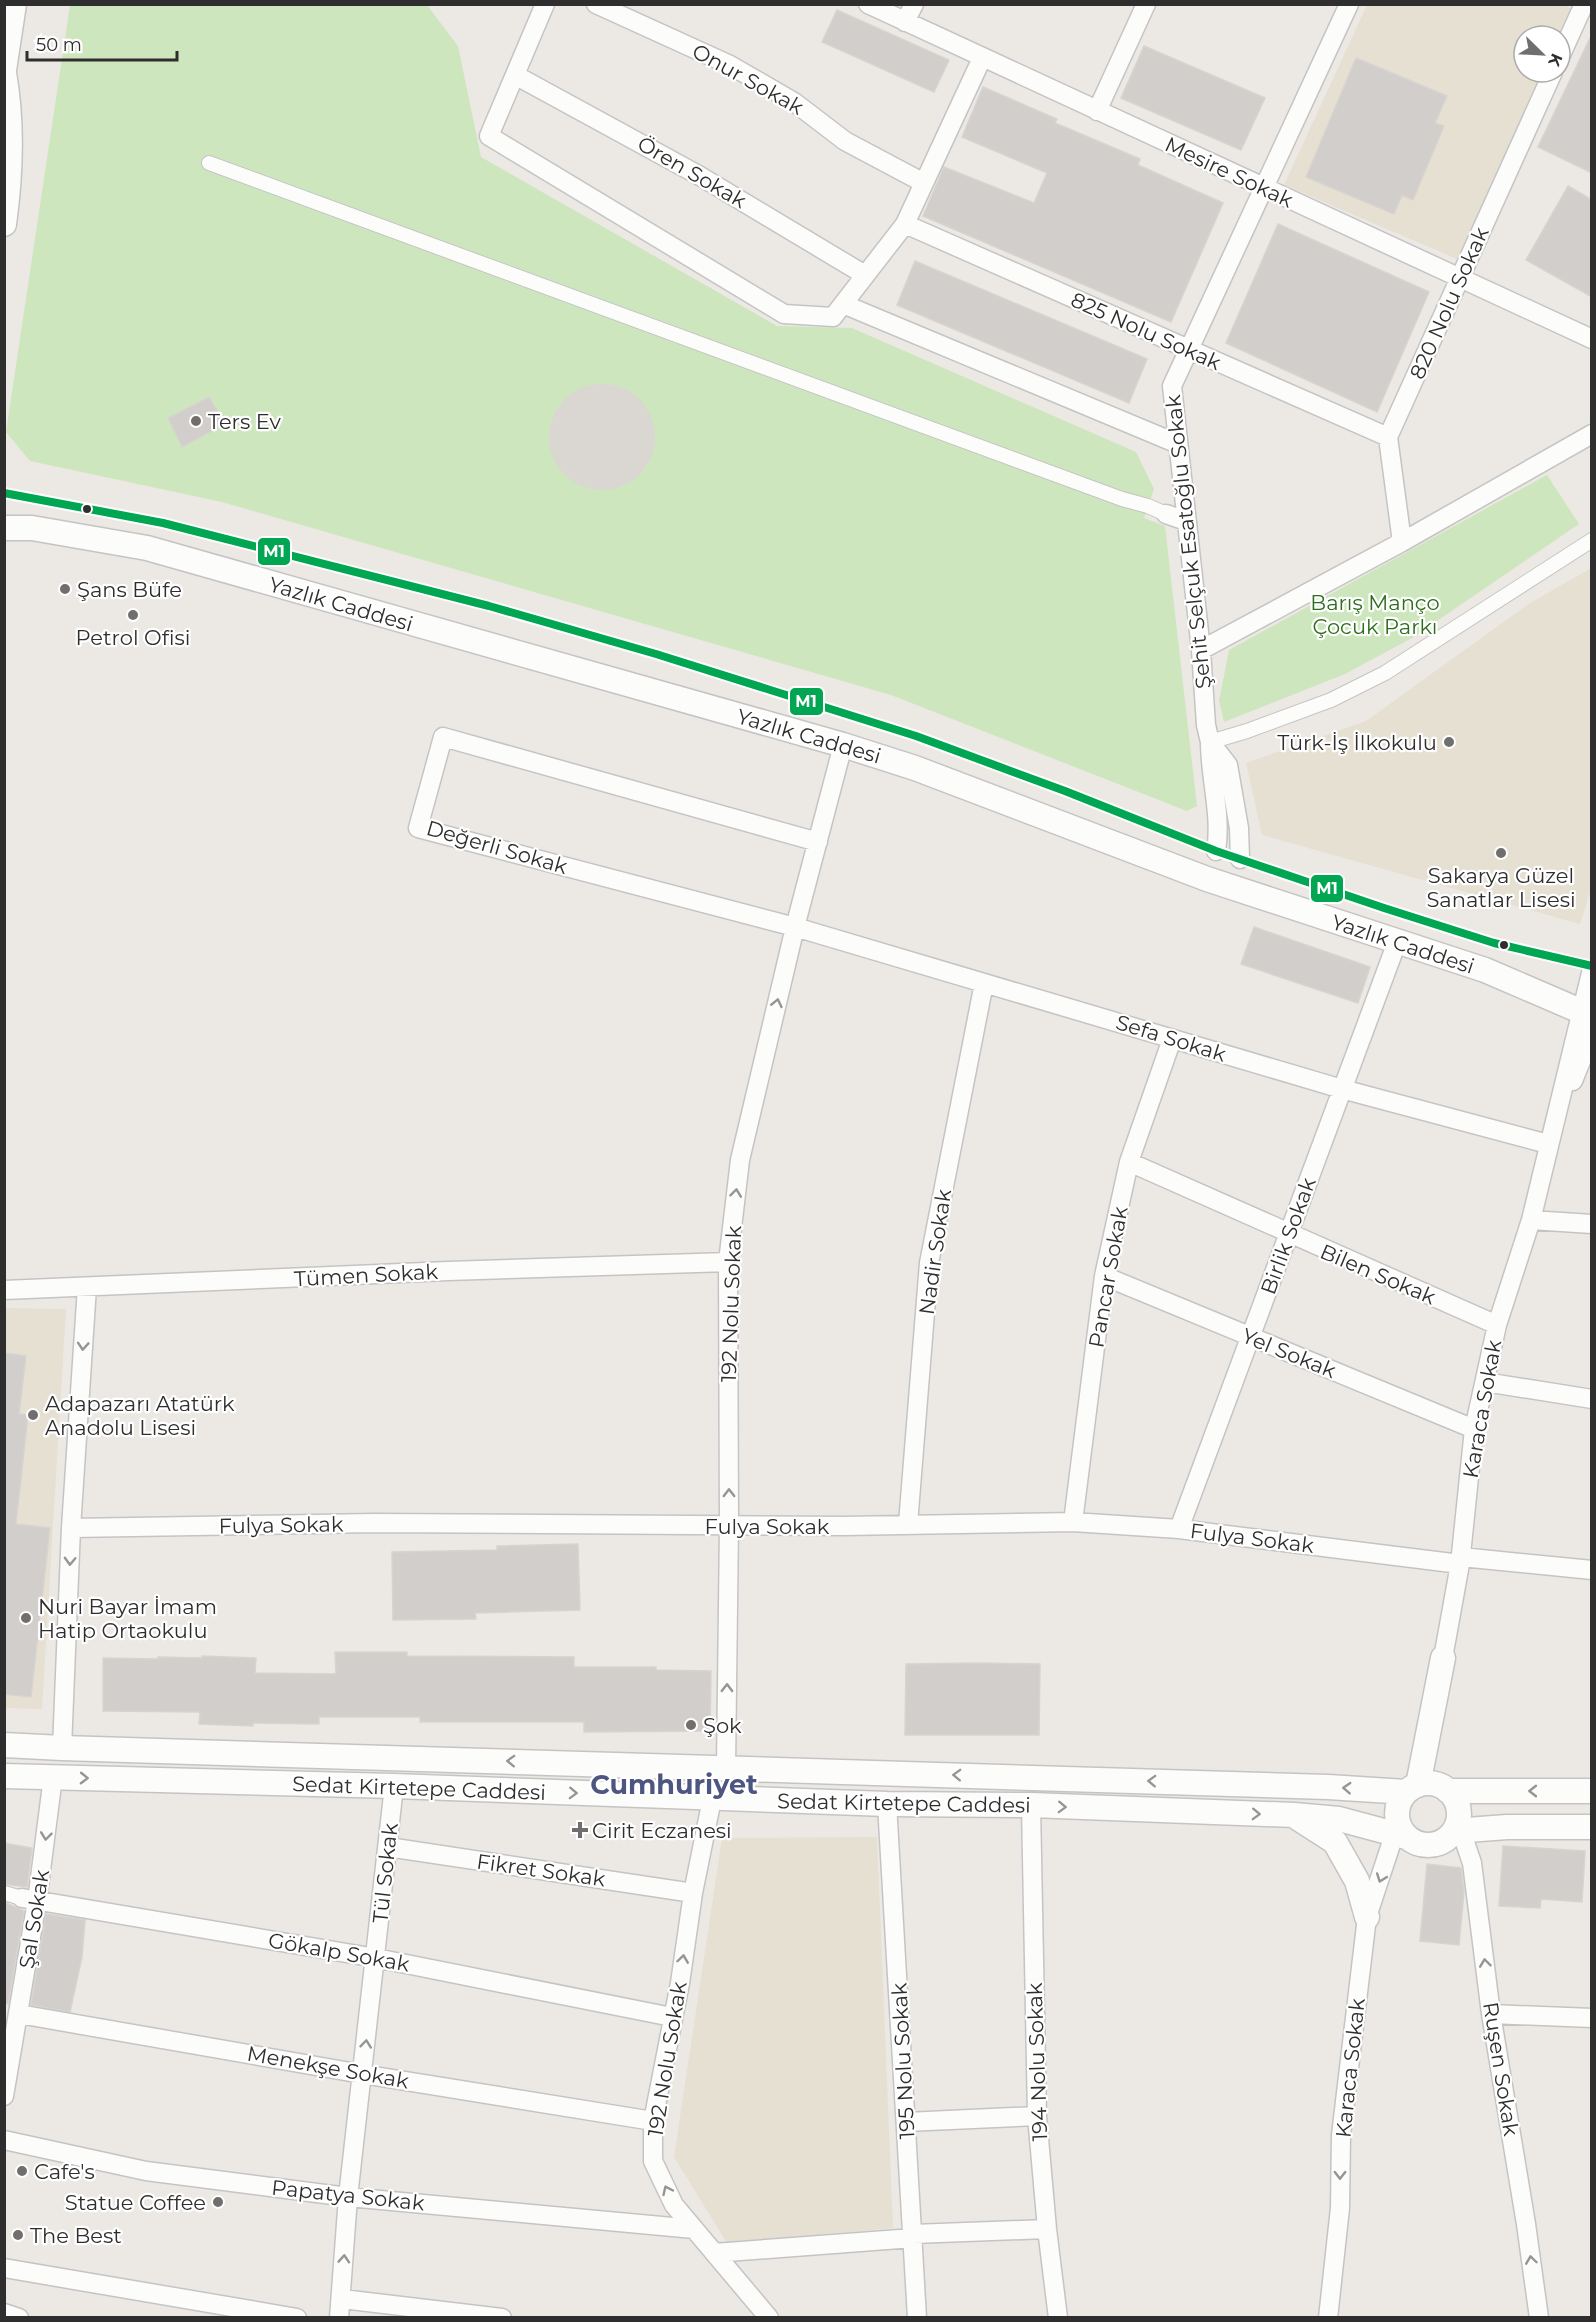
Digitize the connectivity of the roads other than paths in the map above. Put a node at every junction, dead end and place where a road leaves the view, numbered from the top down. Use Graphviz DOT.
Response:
graph roads {
  1 [pos="14,4"];
  2 [pos="545,4"];
  3 [pos="596,4"];
  4 [pos="868,4"];
  5 [pos="914,4"];
  6 [pos="1146,4"];
  7 [pos="1349,4"];
  8 [pos="1584,4"];
  9 [pos="905,22"];
  10 [pos="1572,30"];
  11 [pos="982,58"];
  12 [pos="4,72"];
  13 [pos="515,75"];
  14 [pos="1548,84"];
  15 [pos="1097,111"];
  16 [pos="209,163"];
  17 [pos="924,183"];
  18 [pos="1264,188"];
  19 [pos="4,224"];
  20 [pos="905,224"];
  21 [pos="865,275"];
  22 [pos="1460,278"];
  23 [pos="843,304"];
  24 [pos="1592,339"];
  25 [pos="1189,350"];
  26 [pos="1592,434"];
  27 [pos="1388,437"];
  28 [pos="1178,444"];
  29 [pos="1166,514"];
  30 [pos="1186,521"];
  31 [pos="4,528"];
  32 [pos="1592,540"];
  33 [pos="1402,542"];
  34 [pos="1201,650"];
  35 [pos="1210,742"];
  36 [pos="843,745"];
  37 [pos="818,842"];
  38 [pos="1216,851"];
  39 [pos="1240,859"];
  40 [pos="795,927"];
  41 [pos="1397,942"];
  42 [pos="1592,969"];
  43 [pos="984,983"];
  44 [pos="1588,1021"];
  45 [pos="1172,1039"];
  46 [pos="1342,1089"];
  47 [pos="1548,1144"];
  48 [pos="1128,1162"];
  49 [pos="1544,1165"];
  50 [pos="1531,1220"];
  51 [pos="1592,1224"];
  52 [pos="1288,1234"];
  53 [pos="728,1262"];
  54 [pos="1104,1276"];
  55 [pos="87,1287"];
  56 [pos="4,1290"];
  57 [pos="1497,1325"];
  58 [pos="1250,1336"];
  59 [pos="1485,1382"];
  60 [pos="1592,1399"];
  61 [pos="1474,1429"];
  62 [pos="1073,1522"];
  63 [pos="908,1524"];
  64 [pos="729,1526"];
  65 [pos="71,1528"];
  66 [pos="1179,1529"];
  67 [pos="1461,1560"];
  68 [pos="1592,1570"];
  69 [pos="1443,1658"];
  70 [pos="4,1745"];
  71 [pos="62,1748"];
  72 [pos="726,1767"];
  73 [pos="4,1776"];
  74 [pos="53,1778"];
  75 [pos="394,1786"];
  76 [pos="1428,1788"];
  77 [pos="1592,1791"];
  78 [pos="712,1799"];
  79 [pos="887,1804"];
  80 [pos="1031,1806"];
  81 [pos="1294,1815"];
  82 [pos="1592,1827"];
  83 [pos="1457,1828"];
  84 [pos="1400,1831"];
  85 [pos="388,1847"];
  86 [pos="4,1893"];
  87 [pos="693,1893"];
  88 [pos="30,1900"];
  89 [pos="1367,1917"];
  90 [pos="376,1958"];
  91 [pos="12,2012"];
  92 [pos="1491,2014"];
  93 [pos="672,2017"];
  94 [pos="1592,2018"];
  95 [pos="362,2074"];
  96 [pos="4,2096"];
  97 [pos="1037,2116"];
  98 [pos="653,2121"];
  99 [pos="906,2122"];
  100 [pos="4,2140"];
  101 [pos="348,2197"];
  102 [pos="694,2229"];
  103 [pos="1047,2229"];
  104 [pos="913,2236"];
  105 [pos="714,2253"];
  106 [pos="4,2268"];
  107 [pos="342,2299"];
  108 [pos="4,2313"];
  109 [pos="497,2317"];
  110 [pos="19,2318"];
  111 [pos="297,2318"];
  112 [pos="339,2318"];
  113 [pos="502,2318"];
  114 [pos="769,2318"];
  115 [pos="917,2318"];
  116 [pos="1058,2318"];
  117 [pos="1328,2318"];
  118 [pos="1539,2318"];
  1 -- 12 [label="main road"];
  2 -- 13 [label="street"];
  3 -- 17 [label="street, Onur Sokak"];
  4 -- 9 [label="street, Mesire Sokak"];
  5 -- 9 [label="street"];
  6 -- 15 [label="street"];
  7 -- 18 [label="street, Şehit Selçuk Esatoğlu Sokak"];
  8 -- 10 [label="street"];
  9 -- 11 [label="street, Mesire Sokak"];
  11 -- 15 [label="street, Mesire Sokak"];
  11 -- 17 [label="street"];
  12 -- 19 [label="main road"];
  13 -- 21 [label="street, Ören Sokak"];
  13 -- 23 [label="street"];
  14 -- 22 [label="street, 820 Nolu Sokak"];
  15 -- 18 [label="street, Mesire Sokak"];
  16 -- 29 [label="street"];
  17 -- 20 [label="street"];
  18 -- 22 [label="street, Mesire Sokak"];
  18 -- 25 [label="street, Şehit Selçuk Esatoğlu Sokak"];
  20 -- 21 [label="street"];
  20 -- 25 [label="street, 825 Nolu Sokak"];
  21 -- 23 [label="street"];
  22 -- 24 [label="street, Mesire Sokak"];
  22 -- 27 [label="street, 820 Nolu Sokak"];
  23 -- 28 [label="street"];
  25 -- 27 [label="street, 825 Nolu Sokak"];
  25 -- 28 [label="street, Şehit Selçuk Esatoğlu Sokak"];
  26 -- 33 [label="street"];
  27 -- 33 [label="street"];
  28 -- 30 [label="street, Şehit Selçuk Esatoğlu Sokak"];
  29 -- 30 [label="street"];
  30 -- 34 [label="street, Şehit Selçuk Esatoğlu Sokak"];
  31 -- 36 [label="main road, Yazlık Caddesi"];
  32 -- 35 [label="street"];
  33 -- 34 [label="street"];
  34 -- 35 [label="street, Şehit Selçuk Esatoğlu Sokak"];
  35 -- 38 [label="street"];
  35 -- 39 [label="street, Şehit Selçuk Esatoğlu Sokak"];
  36 -- 37 [label="street, 192 Nolu Sokak"];
  36 -- 41 [label="main road, Yazlık Caddesi"];
  37 -- 40 [label="street, 192 Nolu Sokak"];
  37 -- 40 [label="street, Değerli Sokak"];
  40 -- 43 [label="street, Sefa Sokak"];
  53 -- 40 [label="street, 192 Nolu Sokak, one-way"];
  41 -- 44 [label="main road, Yazlık Caddesi"];
  41 -- 46 [label="street, Birlik Sokak"];
  42 -- 44 [label="street"];
  43 -- 45 [label="street, Sefa Sokak"];
  43 -- 63 [label="street, Nadir Sokak"];
  44 -- 47 [label="street"];
  44 -- 49 [label="street"];
  45 -- 46 [label="street, Sefa Sokak"];
  45 -- 48 [label="street, Pancar Sokak"];
  46 -- 47 [label="street, Sefa Sokak"];
  46 -- 52 [label="street, Birlik Sokak"];
  47 -- 49 [label="street"];
  48 -- 52 [label="street, Bilen Sokak"];
  48 -- 54 [label="street, Pancar Sokak"];
  49 -- 50 [label="street, Karaca Sokak"];
  50 -- 51 [label="street"];
  50 -- 57 [label="street, Karaca Sokak"];
  52 -- 57 [label="street, Bilen Sokak"];
  52 -- 58 [label="street, Birlik Sokak"];
  53 -- 55 [label="street, Tümen Sokak"];
  64 -- 53 [label="street, 192 Nolu Sokak, one-way"];
  54 -- 58 [label="street, Yel Sokak"];
  54 -- 62 [label="street, Pancar Sokak"];
  55 -- 56 [label="street, Tümen Sokak"];
  55 -- 65 [label="street, one-way"];
  57 -- 59 [label="street, Karaca Sokak"];
  58 -- 61 [label="street, Yel Sokak"];
  58 -- 66 [label="street, Birlik Sokak"];
  59 -- 60 [label="street"];
  59 -- 61 [label="street, Karaca Sokak"];
  61 -- 67 [label="street, Karaca Sokak"];
  62 -- 63 [label="street, Fulya Sokak"];
  62 -- 66 [label="street, Fulya Sokak"];
  63 -- 64 [label="street, Fulya Sokak"];
  64 -- 65 [label="street, Fulya Sokak"];
  72 -- 64 [label="street, 192 Nolu Sokak, one-way"];
  65 -- 71 [label="street, one-way"];
  66 -- 67 [label="street, Fulya Sokak"];
  67 -- 68 [label="street, Fulya Sokak"];
  67 -- 69 [label="street, Karaca Sokak"];
  69 -- 76 [label="main road"];
  70 -- 71 [label="main road, Sedat Kirtetepe Caddesi"];
  72 -- 71 [label="main road, Sedat Kirtetepe Caddesi, one-way"];
  76 -- 72 [label="main road, Sedat Kirtetepe Caddesi, one-way"];
  73 -- 74 [label="main road, Sedat Kirtetepe Caddesi"];
  74 -- 75 [label="main road, Sedat Kirtetepe Caddesi, one-way"];
  74 -- 88 [label="street, Şal Sokak, one-way"];
  75 -- 78 [label="main road, Sedat Kirtetepe Caddesi, one-way"];
  75 -- 85 [label="street, Tül Sokak"];
  77 -- 76 [label="main road, Sedat Kirtetepe Caddesi, one-way"];
  76 -- 83 [label="main road"];
  76 -- 84 [label="main road"];
  78 -- 79 [label="main road, Sedat Kirtetepe Caddesi"];
  78 -- 87 [label="street, 192 Nolu Sokak"];
  79 -- 80 [label="main road, Sedat Kirtetepe Caddesi"];
  79 -- 99 [label="street, 195 Nolu Sokak"];
  80 -- 81 [label="main road, Sedat Kirtetepe Caddesi, one-way"];
  80 -- 97 [label="street, 194 Nolu Sokak"];
  81 -- 84 [label="main road, Sedat Kirtetepe Caddesi"];
  81 -- 89 [label="main road"];
  82 -- 83 [label="main road"];
  83 -- 84 [label="main road"];
  92 -- 83 [label="street, Ruşen Sokak, one-way"];
  84 -- 89 [label="street, Karaca Sokak, one-way"];
  85 -- 87 [label="street, Fikret Sokak"];
  85 -- 90 [label="street, Tül Sokak"];
  86 -- 88 [label="street, Gökalp Sokak"];
  93 -- 87 [label="street, 192 Nolu Sokak, one-way"];
  88 -- 90 [label="street, Gökalp Sokak"];
  88 -- 91 [label="street, Şal Sokak"];
  89 -- 117 [label="street, Karaca Sokak, one-way"];
  90 -- 93 [label="street, Gökalp Sokak"];
  95 -- 90 [label="street, Tül Sokak, one-way"];
  91 -- 95 [label="street, Menekşe Sokak"];
  91 -- 96 [label="street, Şal Sokak"];
  92 -- 94 [label="street"];
  118 -- 92 [label="street, Ruşen Sokak, one-way"];
  93 -- 98 [label="street, 192 Nolu Sokak"];
  95 -- 98 [label="street, Menekşe Sokak"];
  95 -- 101 [label="street, Tül Sokak"];
  97 -- 99 [label="street"];
  97 -- 103 [label="street, 194 Nolu Sokak"];
  102 -- 98 [label="street, 192 Nolu Sokak, one-way"];
  99 -- 104 [label="street, 195 Nolu Sokak"];
  100 -- 101 [label="street, Papatya Sokak"];
  101 -- 102 [label="street, Papatya Sokak"];
  107 -- 101 [label="street, Tül Sokak, one-way"];
  102 -- 105 [label="street, 192 Nolu Sokak"];
  103 -- 104 [label="street"];
  103 -- 116 [label="street, 194 Nolu Sokak"];
  104 -- 105 [label="street"];
  104 -- 115 [label="street, 195 Nolu Sokak"];
  105 -- 114 [label="street, 192 Nolu Sokak"];
  106 -- 111 [label="street"];
  107 -- 109 [label="street"];
  107 -- 112 [label="street, Tül Sokak"];
  108 -- 110 [label="street"];
  109 -- 113 [label="street"];
}
